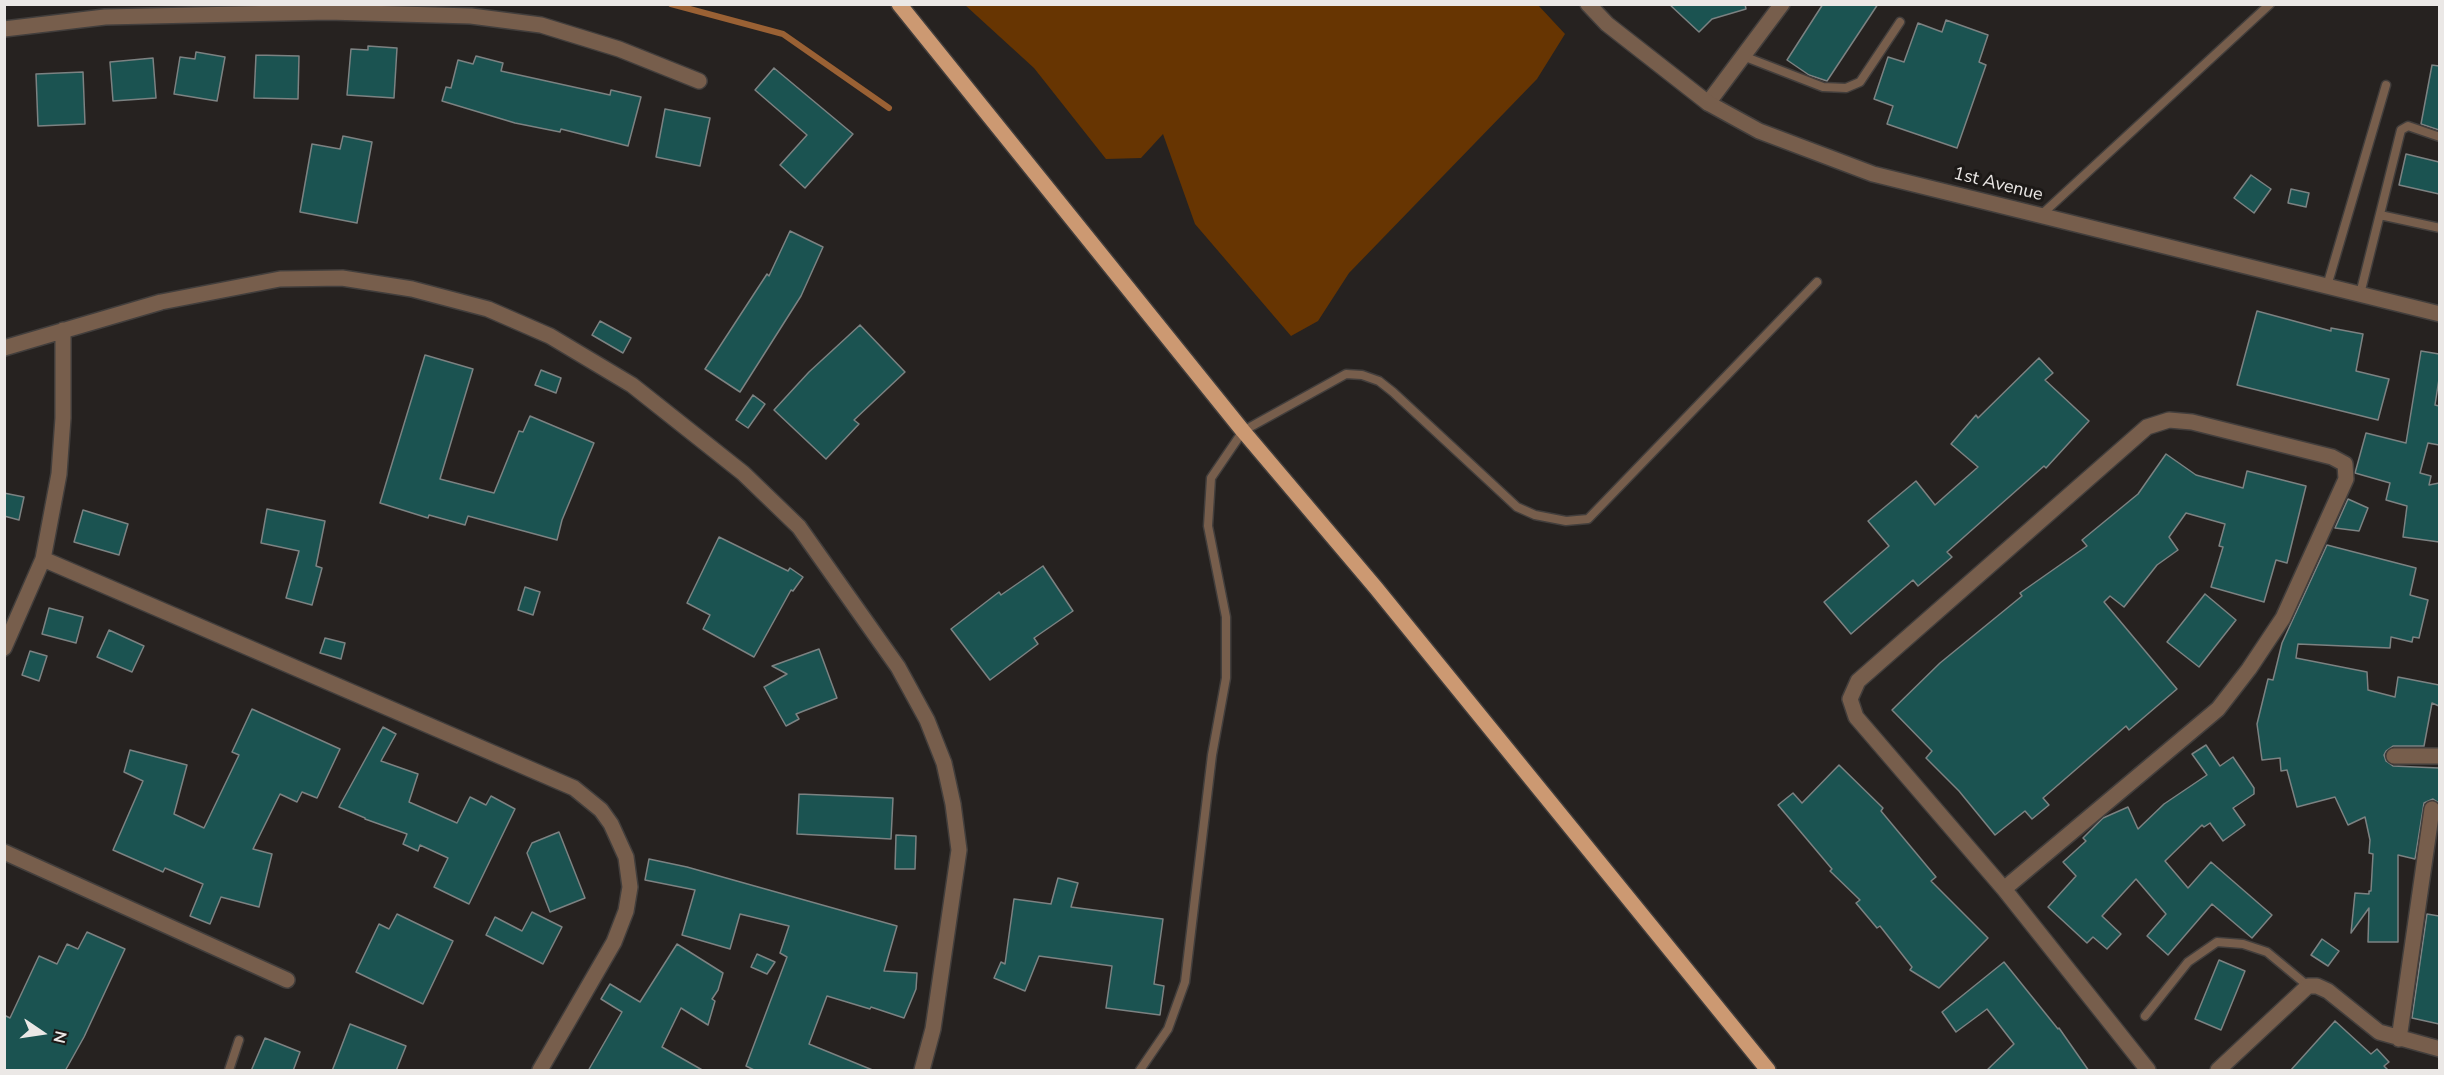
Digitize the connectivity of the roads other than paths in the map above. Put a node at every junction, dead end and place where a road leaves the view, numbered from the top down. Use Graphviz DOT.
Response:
graph roads {
  1 [pos="899,4"];
  2 [pos="1588,4"];
  3 [pos="1782,4"];
  4 [pos="2270,4"];
  5 [pos="328,8"];
  6 [pos="1900,22"];
  7 [pos="4,29"];
  8 [pos="1743,56"];
  9 [pos="699,81"];
  10 [pos="2386,85"];
  11 [pos="1708,103"];
  12 [pos="2439,137"];
  13 [pos="2380,215"];
  14 [pos="2040,216"];
  15 [pos="2439,228"];
  16 [pos="1817,282"];
  17 [pos="2327,286"];
  18 [pos="2360,294"];
  19 [pos="2439,314"];
  20 [pos="63,330"];
  21 [pos="4,348"];
  22 [pos="1243,431"];
  23 [pos="43,559"];
  24 [pos="4,648"];
  25 [pos="2394,756"];
  26 [pos="2439,756"];
  27 [pos="2432,809"];
  28 [pos="4,852"];
  29 [pos="2004,889"];
  30 [pos="287,980"];
  31 [pos="2308,986"];
  32 [pos="2145,1016"];
  33 [pos="2398,1039"];
  34 [pos="239,1040"];
  35 [pos="2439,1049"];
  36 [pos="229,1071"];
  37 [pos="540,1071"];
  38 [pos="922,1071"];
  39 [pos="1140,1071"];
  40 [pos="1768,1071"];
  41 [pos="2148,1071"];
  42 [pos="2218,1071"];
  1 -- 22 [label="main road"];
  2 -- 11 [label="street, 1st Avenue"];
  3 -- 8 [label="street"];
  4 -- 14 [label="lane"];
  5 -- 7 [label="street"];
  5 -- 9 [label="street"];
  6 -- 8 [label="lane"];
  8 -- 11 [label="street"];
  10 -- 17 [label="lane"];
  11 -- 14 [label="street, 1st Avenue"];
  12 -- 13 [label="lane"];
  13 -- 15 [label="lane"];
  13 -- 18 [label="lane"];
  14 -- 17 [label="street, 1st Avenue"];
  16 -- 22 [label="lane"];
  17 -- 18 [label="street, 1st Avenue"];
  18 -- 19 [label="street, 1st Avenue"];
  20 -- 21 [label="street"];
  20 -- 23 [label="street"];
  20 -- 38 [label="street"];
  22 -- 39 [label="lane"];
  22 -- 40 [label="main road"];
  23 -- 24 [label="street"];
  23 -- 37 [label="street"];
  25 -- 26 [label="street"];
  27 -- 33 [label="street"];
  28 -- 30 [label="street"];
  29 -- 29 [label="street"];
  29 -- 41 [label="street"];
  31 -- 32 [label="lane"];
  31 -- 33 [label="street"];
  31 -- 42 [label="street"];
  33 -- 35 [label="street"];
  34 -- 36 [label="lane"];
}
